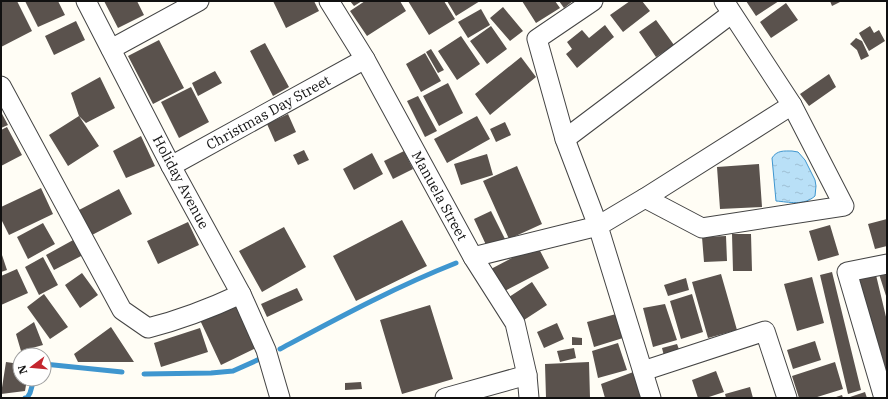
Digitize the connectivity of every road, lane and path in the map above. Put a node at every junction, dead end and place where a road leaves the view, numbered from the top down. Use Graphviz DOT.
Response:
graph roads {
  1 [pos="86,1"];
  2 [pos="199,1"];
  3 [pos="329,1"];
  4 [pos="593,1"];
  5 [pos="727,8"];
  6 [pos="111,49"];
  7 [pos="365,59"];
  8 [pos="1,86"];
  9 [pos="792,105"];
  10 [pos="564,139"];
  11 [pos="171,166"];
  12 [pos="645,198"];
  13 [pos="598,226"];
  14 [pos="472,257"];
  15 [pos="887,264"];
  16 [pos="241,294"];
  17 [pos="643,371"];
  18 [pos="527,375"];
  19 [pos="280,398"];
  20 [pos="445,398"];
  21 [pos="529,398"];
  22 [pos="651,398"];
  23 [pos="786,398"];
  24 [pos="884,398"];
  1 -- 6 [label="street, Holiday Avenue"];
  2 -- 6 [label="street"];
  3 -- 7 [label="street, Manuela Street"];
  4 -- 10 [label="street"];
  5 -- 9 [label="street"];
  5 -- 10 [label="street"];
  6 -- 11 [label="street, Holiday Avenue"];
  7 -- 11 [label="street, Christmas Day Street"];
  7 -- 14 [label="street, Manuela Street"];
  8 -- 16 [label="street"];
  9 -- 12 [label="street"];
  9 -- 12 [label="street"];
  10 -- 13 [label="street"];
  11 -- 16 [label="street, Holiday Avenue"];
  12 -- 13 [label="street"];
  13 -- 14 [label="street"];
  13 -- 17 [label="street"];
  14 -- 18 [label="street, Manuela Street"];
  15 -- 24 [label="street"];
  16 -- 19 [label="street, Holiday Avenue"];
  17 -- 22 [label="street"];
  17 -- 23 [label="street"];
  18 -- 20 [label="street"];
  18 -- 21 [label="street, Manuela Street"];
}
